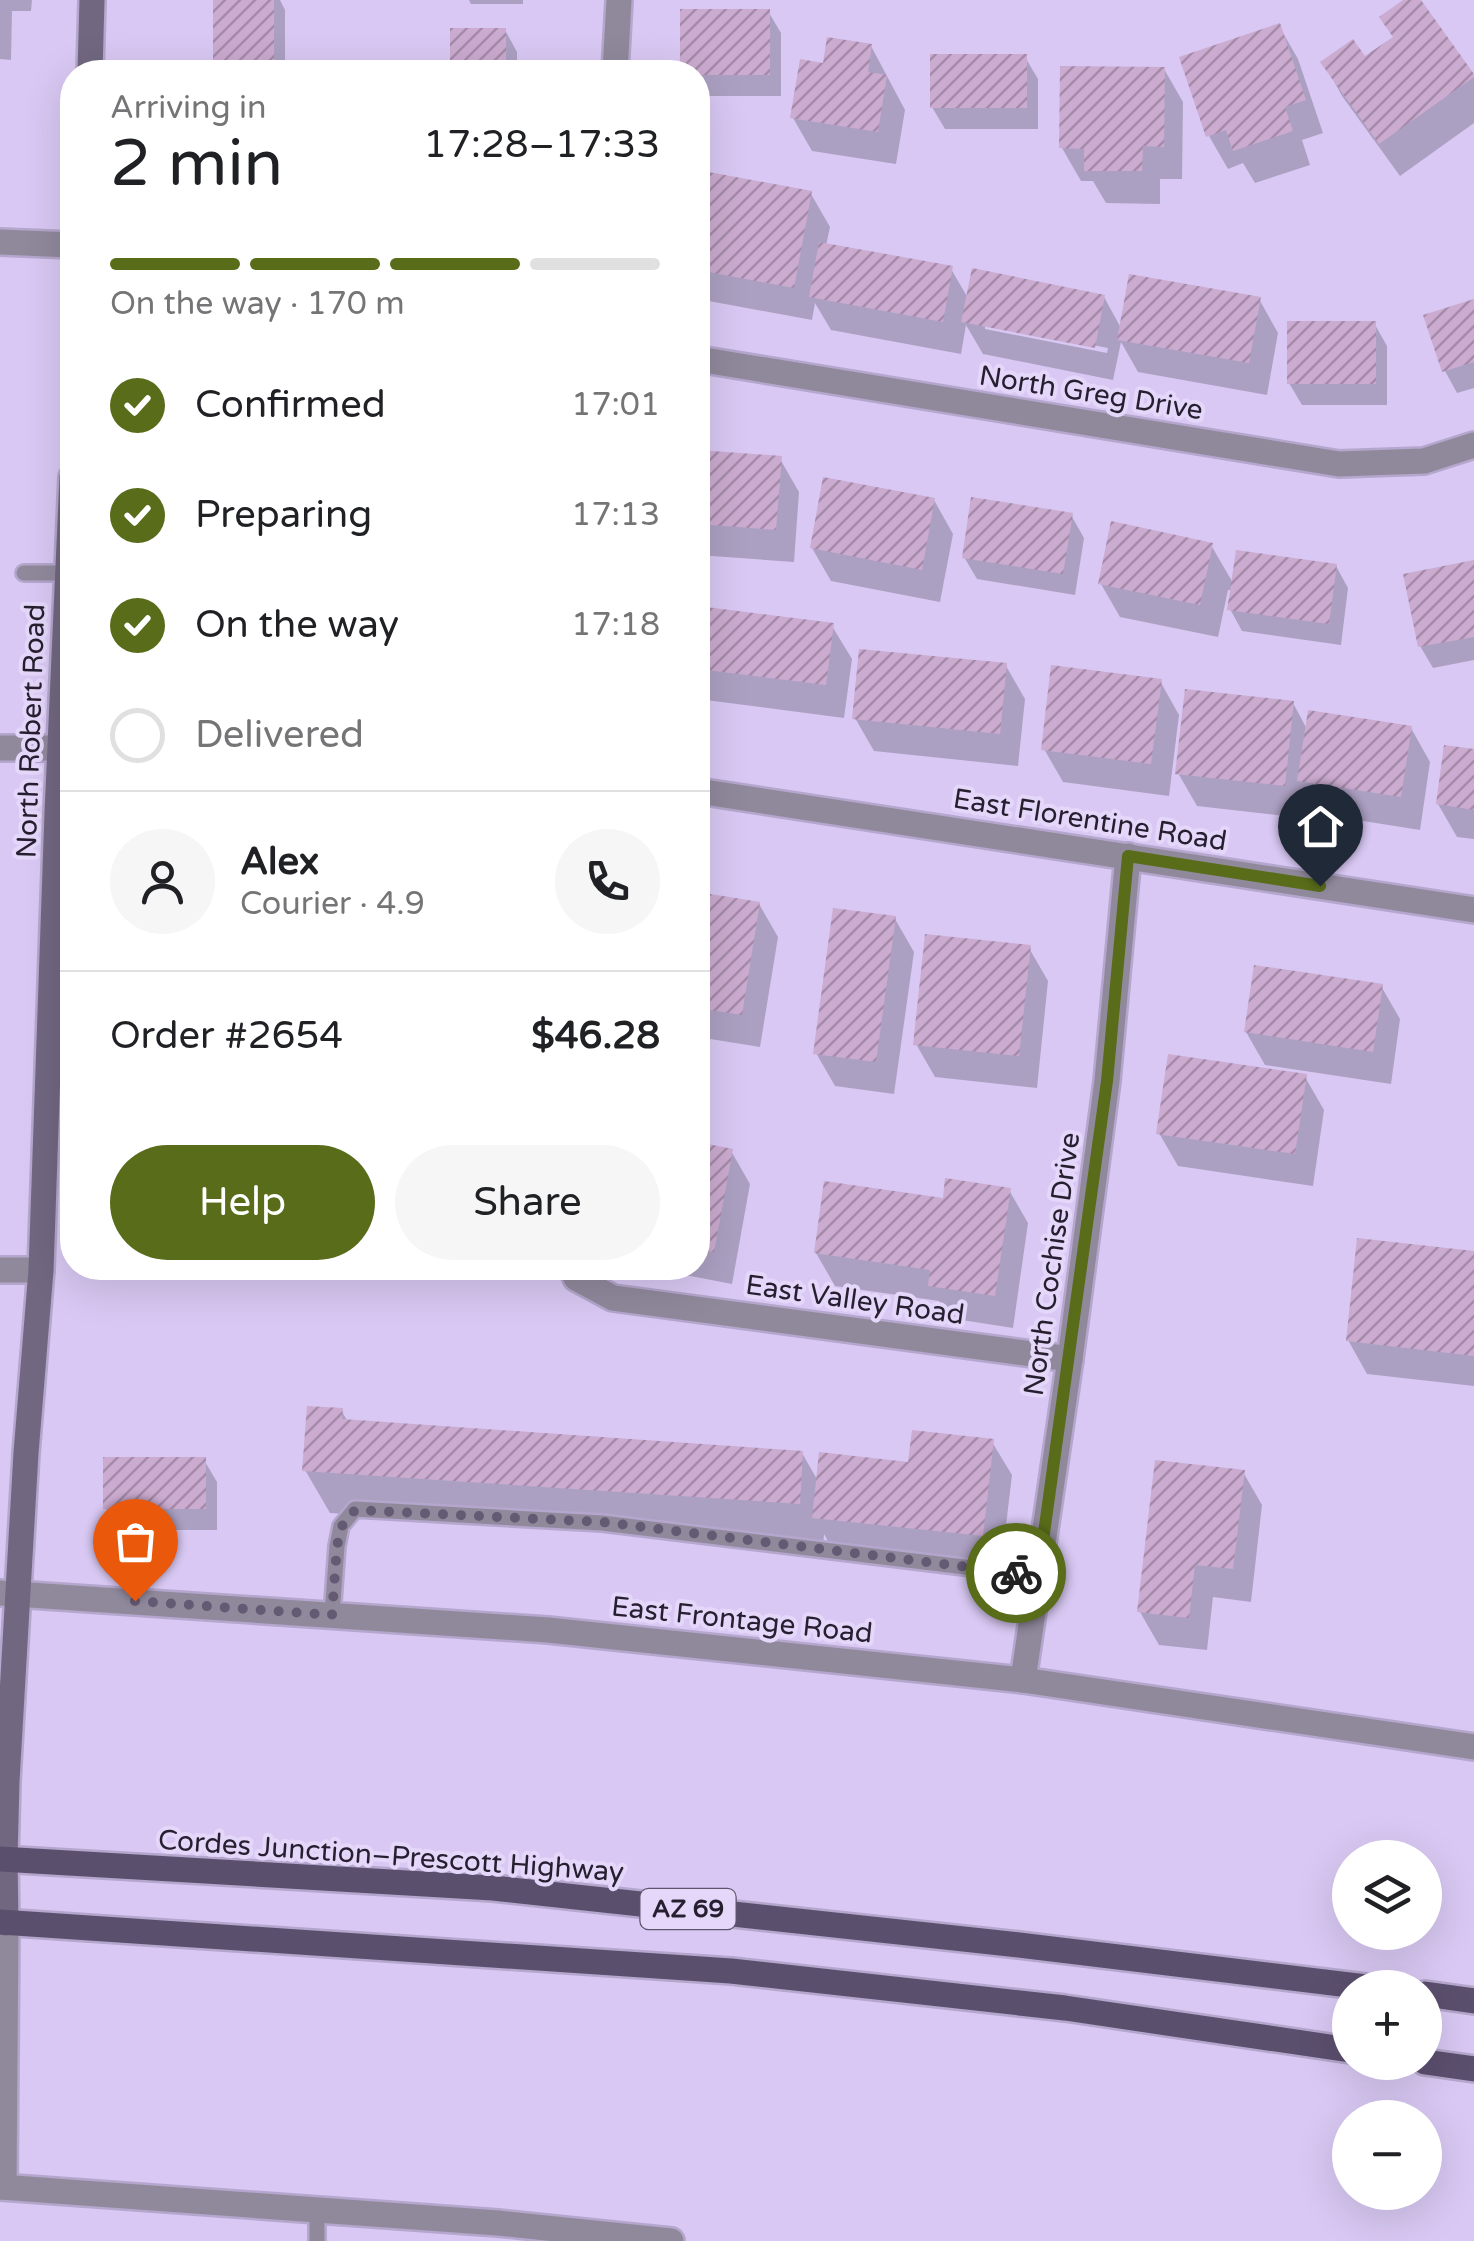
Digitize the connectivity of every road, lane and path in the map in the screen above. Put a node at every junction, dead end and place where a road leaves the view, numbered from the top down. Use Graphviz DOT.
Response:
graph roads {
  1 [pos="92,0"];
  2 [pos="619,0"];
  3 [pos="90,60"];
  4 [pos="616,60"];
  5 [pos="0,242"];
  6 [pos="60,244"];
  7 [pos="710,361"];
  8 [pos="1474,444"];
  9 [pos="24,573"];
  10 [pos="60,573"];
  11 [pos="0,748"];
  12 [pos="60,748"];
  13 [pos="710,793"];
  14 [pos="1128,856"];
  15 [pos="60,873"];
  16 [pos="1474,910"];
  17 [pos="0,1270"];
  18 [pos="41,1270"];
  19 [pos="585,1280"];
  20 [pos="1070,1359"];
  21 [pos="1038,1576"];
  22 [pos="9,1593"];
  23 [pos="332,1615"];
  24 [pos="1023,1680"];
  25 [pos="1474,1747"];
  26 [pos="2,1859"];
  27 [pos="3,1922"];
  28 [pos="1332,1983"];
  29 [pos="1442,1997"];
  30 [pos="1474,2002"];
  31 [pos="1332,2047"];
  32 [pos="1442,2064"];
  33 [pos="1474,2069"];
  34 [pos="2,2188"];
  35 [pos="317,2210"];
  36 [pos="317,2241"];
  37 [pos="671,2241"];
  1 -- 3 [label="main road"];
  2 -- 4 [label="street"];
  5 -- 6 [label="street"];
  7 -- 8 [label="street, North Greg Drive"];
  9 -- 10 [label="lane"];
  11 -- 12 [label="street"];
  13 -- 14 [label="street, East Florentine Road"];
  14 -- 16 [label="street, East Florentine Road"];
  14 -- 20 [label="street, North Cochise Drive"];
  15 -- 18 [label="main road, North Robert Road"];
  17 -- 18 [label="street"];
  18 -- 22 [label="main road, North Robert Road"];
  19 -- 20 [label="street, East Valley Road"];
  20 -- 21 [label="street, North Cochise Drive"];
  21 -- 23 [label="lane"];
  21 -- 24 [label="street, North Cochise Drive"];
  22 -- 23 [label="street, East Frontage Road"];
  22 -- 26 [label="main road, North Robert Road"];
  23 -- 24 [label="street, East Frontage Road"];
  24 -- 25 [label="street, East Frontage Road"];
  26 -- 27 [label="main road, North Robert Road"];
  26 -- 28 [label="main road, Cordes Junction–Prescott Highway / AZ 69"];
  27 -- 31 [label="main road, AZ 69"];
  27 -- 34 [label="street, North Robert Road"];
  29 -- 30 [label="main road"];
  32 -- 33 [label="main road"];
  34 -- 35 [label="street"];
  35 -- 36 [label="lane"];
  35 -- 37 [label="street"];
}
